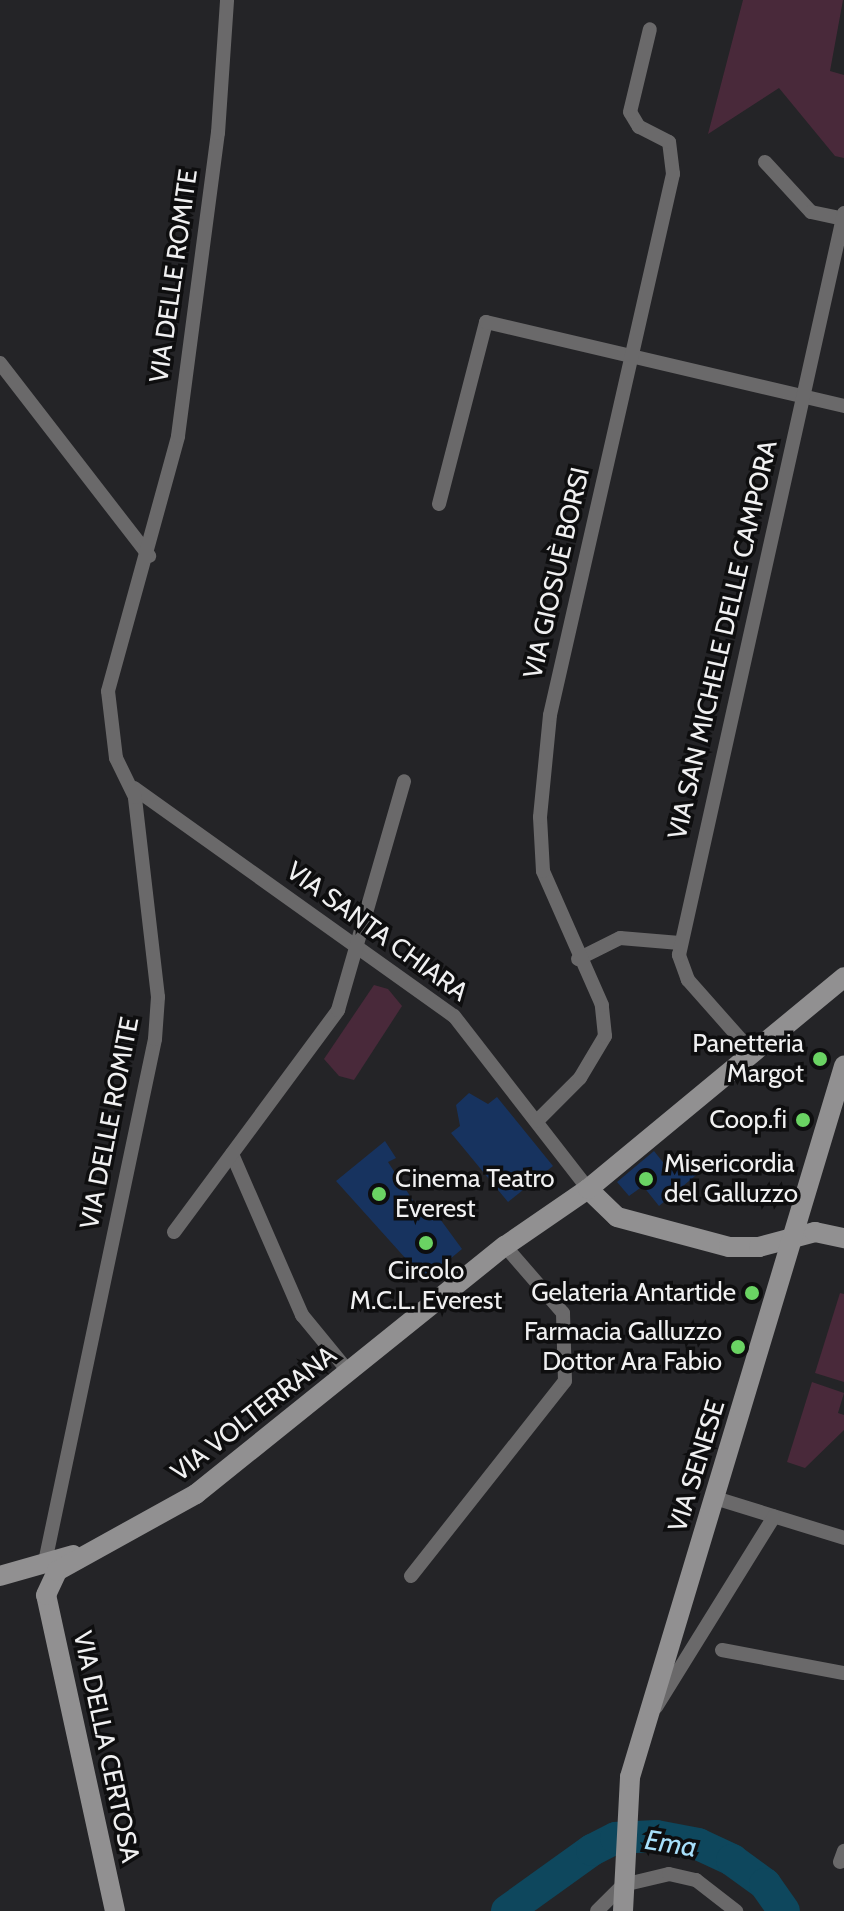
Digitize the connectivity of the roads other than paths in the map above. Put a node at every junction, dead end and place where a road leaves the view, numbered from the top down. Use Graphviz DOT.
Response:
graph roads {
  1 [pos="227,0"];
  2 [pos="650,29"];
  3 [pos="765,162"];
  4 [pos="844,217"];
  5 [pos="631,358"];
  6 [pos="0,363"];
  7 [pos="804,398"];
  8 [pos="844,406"];
  9 [pos="439,504"];
  10 [pos="149,556"];
  11 [pos="404,781"];
  12 [pos="134,788"];
  13 [pos="680,943"];
  14 [pos="359,945"];
  15 [pos="578,959"];
  16 [pos="844,977"];
  17 [pos="750,1050"];
  18 [pos="844,1066"];
  19 [pos="537,1121"];
  20 [pos="232,1154"];
  21 [pos="588,1189"];
  22 [pos="174,1232"];
  23 [pos="794,1237"];
  24 [pos="844,1238"];
  25 [pos="505,1246"];
  26 [pos="348,1371"];
  27 [pos="715,1498"];
  28 [pos="774,1517"];
  29 [pos="844,1538"];
  30 [pos="81,1553"];
  31 [pos="45,1562"];
  32 [pos="4,1575"];
  33 [pos="411,1576"];
  34 [pos="38,1588"];
  35 [pos="722,1650"];
  36 [pos="844,1673"];
  37 [pos="649,1717"];
  38 [pos="623,1885"];
  39 [pos="115,1911"];
  40 [pos="597,1911"];
  41 [pos="623,1911"];
  42 [pos="736,1911"];
  1 -- 10 [label="street, VIA DELLE ROMITE"];
  2 -- 5 [label="street, VIA GIOSUÈ BORSI"];
  3 -- 4 [label="street, VIA SAN MICHELE DELLE CAMPORA"];
  4 -- 7 [label="street, VIA SAN MICHELE DELLE CAMPORA"];
  5 -- 7 [label="street"];
  5 -- 9 [label="street"];
  5 -- 15 [label="street, VIA GIOSUÈ BORSI"];
  6 -- 10 [label="street"];
  7 -- 8 [label="street"];
  7 -- 13 [label="street, VIA SAN MICHELE DELLE CAMPORA"];
  10 -- 12 [label="street, VIA DELLE ROMITE"];
  11 -- 14 [label="street"];
  12 -- 14 [label="street, VIA SANTA CHIARA"];
  12 -- 31 [label="street, VIA DELLE ROMITE"];
  13 -- 15 [label="street"];
  13 -- 17 [label="street, VIA SAN MICHELE DELLE CAMPORA"];
  14 -- 19 [label="street, VIA SANTA CHIARA"];
  14 -- 20 [label="street"];
  15 -- 19 [label="street, VIA GIOSUÈ BORSI"];
  16 -- 17 [label="main road, VIA VOLTERRANA"];
  17 -- 21 [label="main road, VIA VOLTERRANA"];
  18 -- 23 [label="main road, VIA SENESE"];
  19 -- 21 [label="street, VIA SANTA CHIARA"];
  20 -- 22 [label="street"];
  20 -- 26 [label="street"];
  21 -- 23 [label="main road"];
  21 -- 25 [label="main road, VIA VOLTERRANA"];
  23 -- 24 [label="main road"];
  23 -- 27 [label="main road, VIA SENESE"];
  25 -- 26 [label="main road, VIA VOLTERRANA"];
  25 -- 33 [label="street"];
  26 -- 30 [label="main road, VIA VOLTERRANA"];
  27 -- 28 [label="street"];
  27 -- 37 [label="main road, VIA SENESE"];
  28 -- 29 [label="street"];
  28 -- 37 [label="street"];
  30 -- 31 [label="main road"];
  30 -- 34 [label="main road, VIA VOLTERRANA"];
  31 -- 32 [label="main road"];
  31 -- 34 [label="main road"];
  32 -- 34 [label="main road"];
  34 -- 39 [label="main road, VIA DELLA CERTOSA"];
  35 -- 36 [label="street"];
  37 -- 38 [label="main road, VIA SENESE"];
  38 -- 40 [label="street"];
  38 -- 41 [label="main road, VIA SENESE"];
  38 -- 42 [label="street"];
}
